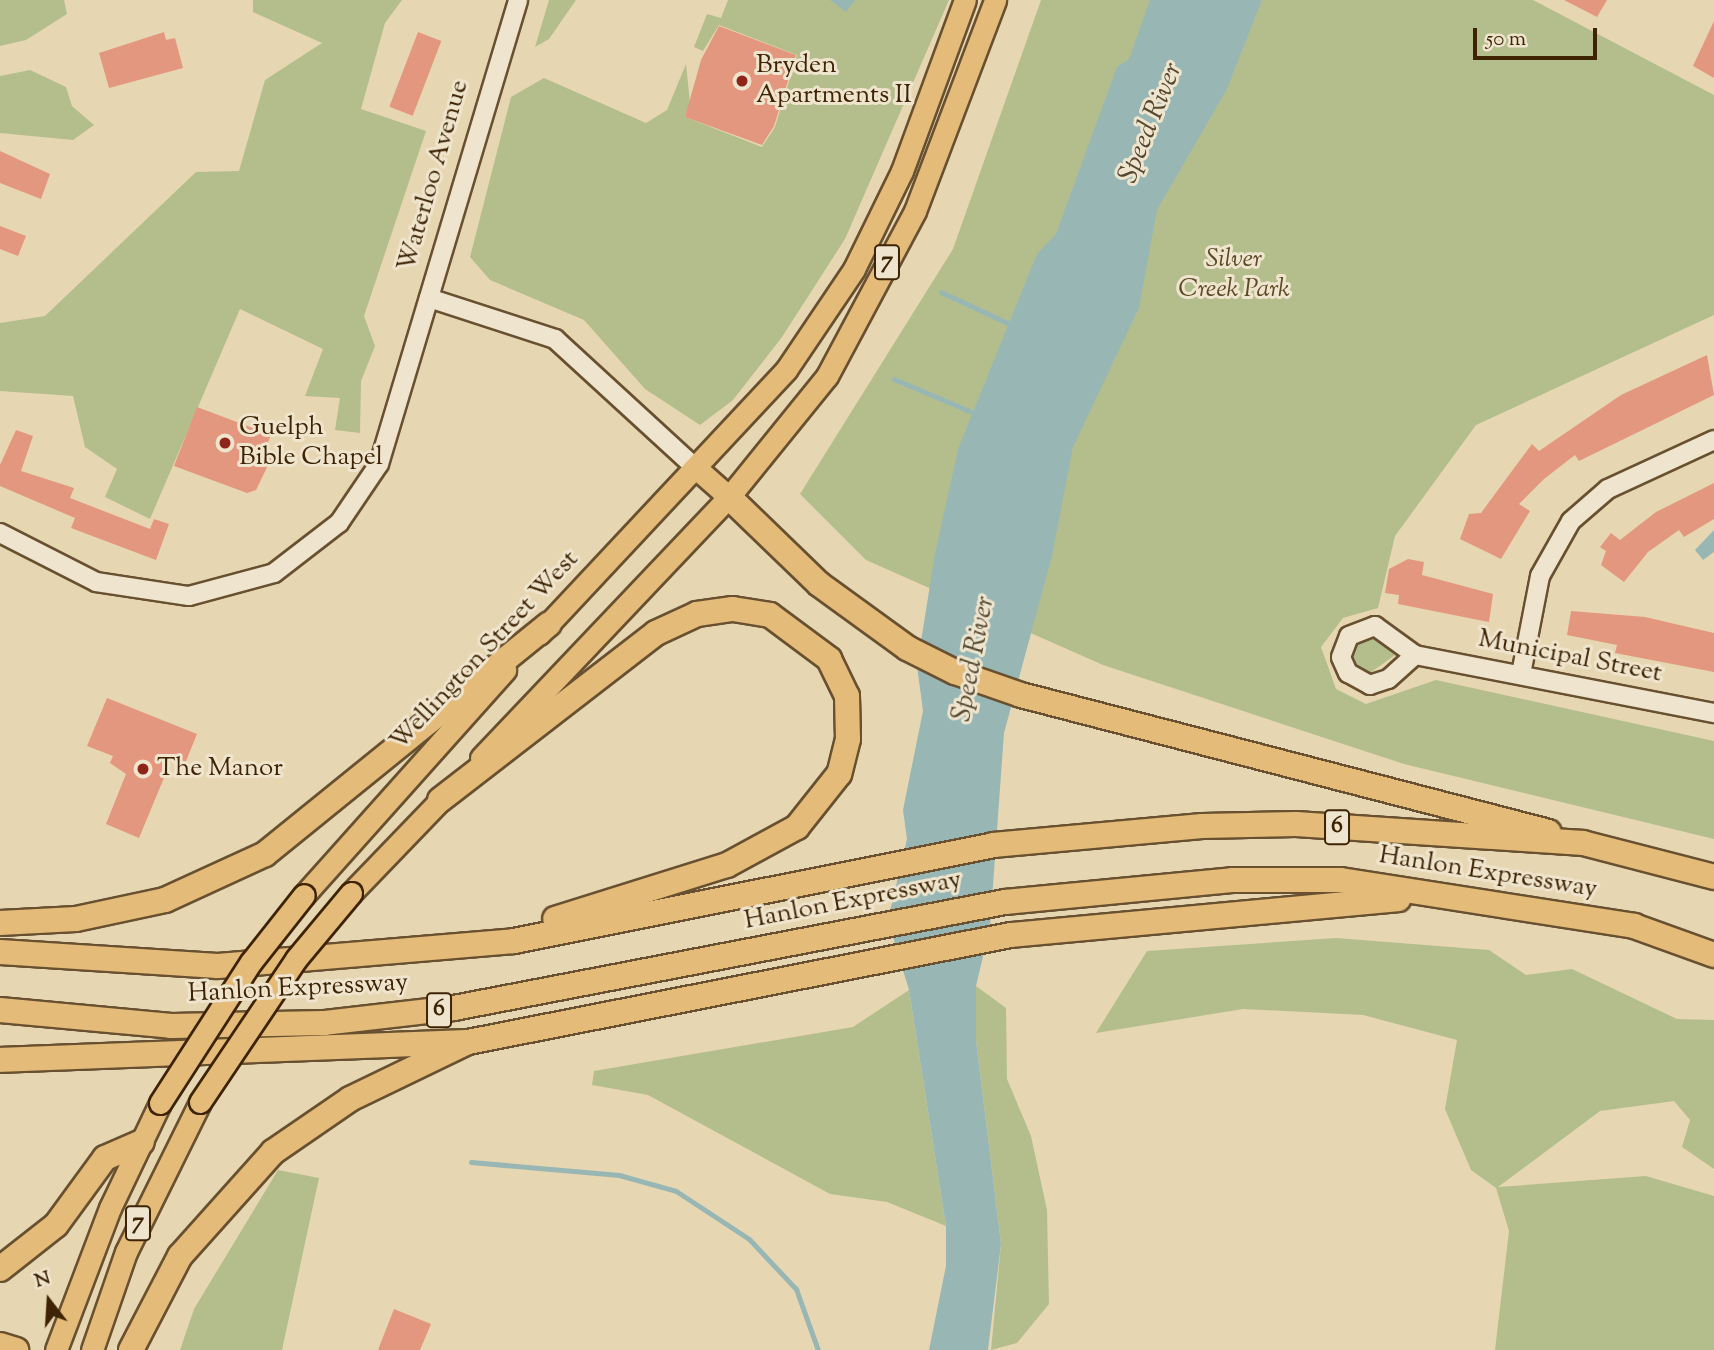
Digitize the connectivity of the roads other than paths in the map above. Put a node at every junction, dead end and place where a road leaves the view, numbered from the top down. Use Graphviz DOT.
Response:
graph roads {
  1 [pos="518,0"];
  2 [pos="965,0"];
  3 [pos="995,0"];
  4 [pos="429,298"];
  5 [pos="1714,440"];
  6 [pos="696,468"];
  7 [pos="729,497"];
  8 [pos="0,533"];
  9 [pos="549,624"];
  10 [pos="1415,655"];
  11 [pos="1521,674"];
  12 [pos="1714,713"];
  13 [pos="440,800"];
  14 [pos="1583,843"];
  15 [pos="1714,877"];
  16 [pos="1433,896"];
  17 [pos="0,923"];
  18 [pos="473,940"];
  19 [pos="0,952"];
  20 [pos="1714,954"];
  21 [pos="0,1010"];
  22 [pos="468,1042"];
  23 [pos="0,1060"];
  24 [pos="142,1142"];
  25 [pos="0,1269"];
  26 [pos="0,1345"];
  27 [pos="16,1350"];
  28 [pos="56,1350"];
  29 [pos="92,1350"];
  30 [pos="131,1350"];
  1 -- 4 [label="street, Waterloo Avenue"];
  2 -- 6 [label="main road, Wellington Street West / 7"];
  3 -- 7 [label="main road, 7"];
  4 -- 6 [label="street, Waterloo Avenue"];
  4 -- 8 [label="street"];
  5 -- 11 [label="street"];
  6 -- 7 [label="main road, Waterloo Avenue"];
  6 -- 9 [label="main road, Wellington Street West / 7"];
  7 -- 13 [label="main road, 7"];
  7 -- 14 [label="highway"];
  9 -- 17 [label="highway"];
  9 -- 24 [label="main road, Wellington Street West / 7, bridge"];
  10 -- 11 [label="street, Municipal Street"];
  11 -- 12 [label="street, Municipal Street"];
  13 -- 18 [label="highway"];
  13 -- 29 [label="main road, 7, bridge"];
  14 -- 15 [label="highway, Hanlon Expressway / 6"];
  14 -- 18 [label="highway, Hanlon Expressway / 6"];
  16 -- 20 [label="highway, Hanlon Expressway / 6"];
  16 -- 21 [label="highway, Hanlon Expressway / 6"];
  16 -- 22 [label="highway"];
  18 -- 19 [label="highway, Hanlon Expressway / 6"];
  22 -- 23 [label="highway"];
  22 -- 30 [label="highway"];
  24 -- 25 [label="highway"];
  24 -- 28 [label="main road, Wellington Street West / 7"];
  26 -- 27 [label="highway"];
}
